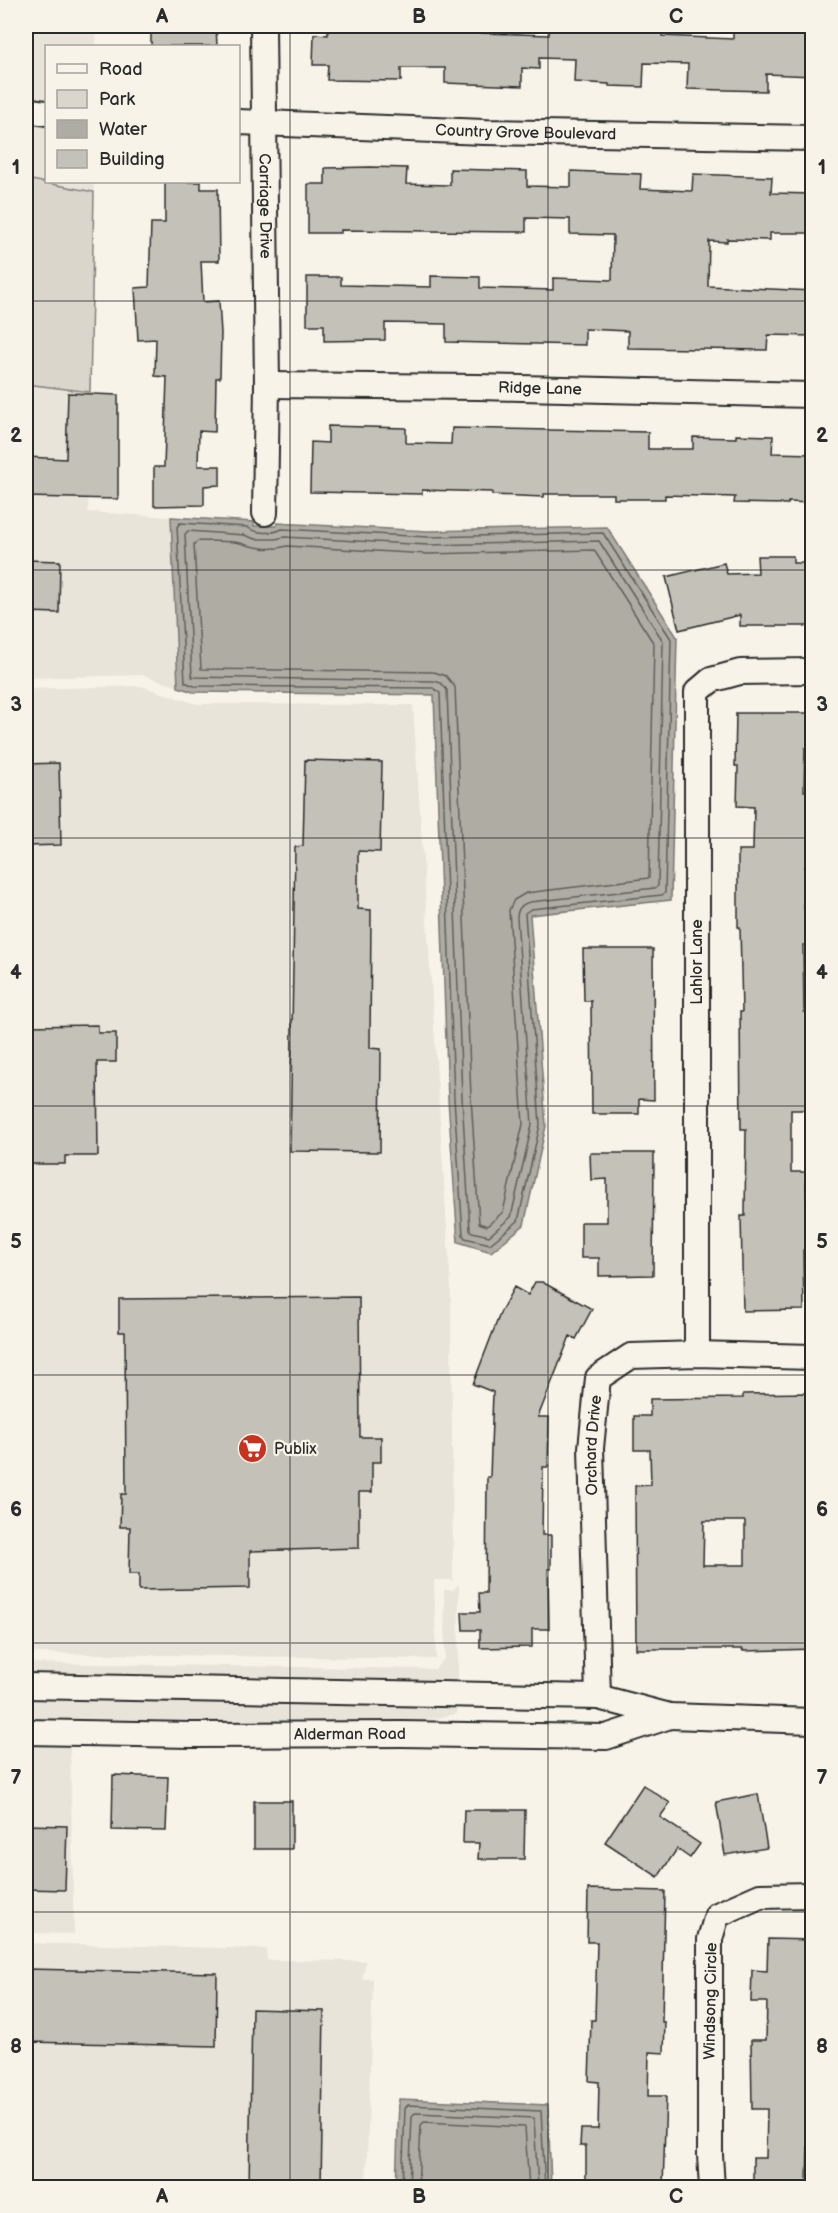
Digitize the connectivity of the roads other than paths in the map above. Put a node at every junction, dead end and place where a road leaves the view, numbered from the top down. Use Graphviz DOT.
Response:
graph roads {
  1 [pos="263,26"];
  2 [pos="26,110"];
  3 [pos="45,113"];
  4 [pos="240,122"];
  5 [pos="264,123"];
  6 [pos="813,138"];
  7 [pos="267,385"];
  8 [pos="813,395"];
  9 [pos="265,513"];
  10 [pos="813,671"];
  11 [pos="697,1354"];
  12 [pos="813,1357"];
  13 [pos="26,1686"];
  14 [pos="598,1697"];
  15 [pos="670,1716"];
  16 [pos="813,1721"];
  17 [pos="26,1732"];
  18 [pos="813,1895"];
  19 [pos="712,2187"];
  1 -- 5 [label="street, Carriage Drive"];
  2 -- 3 [label="street"];
  4 -- 5 [label="street, Country Grove Boulevard"];
  5 -- 6 [label="street, Country Grove Boulevard"];
  5 -- 7 [label="street, Carriage Drive"];
  7 -- 8 [label="street, Ridge Lane"];
  7 -- 9 [label="street, Carriage Drive"];
  10 -- 11 [label="street, Lahlor Lane"];
  11 -- 12 [label="street, Orchard Drive"];
  11 -- 14 [label="street, Orchard Drive"];
  13 -- 14 [label="street, Alderman Road"];
  14 -- 15 [label="street, Alderman Road"];
  15 -- 16 [label="street, Alderman Road"];
  15 -- 17 [label="street, Alderman Road"];
  18 -- 19 [label="street, Windsong Circle"];
}
